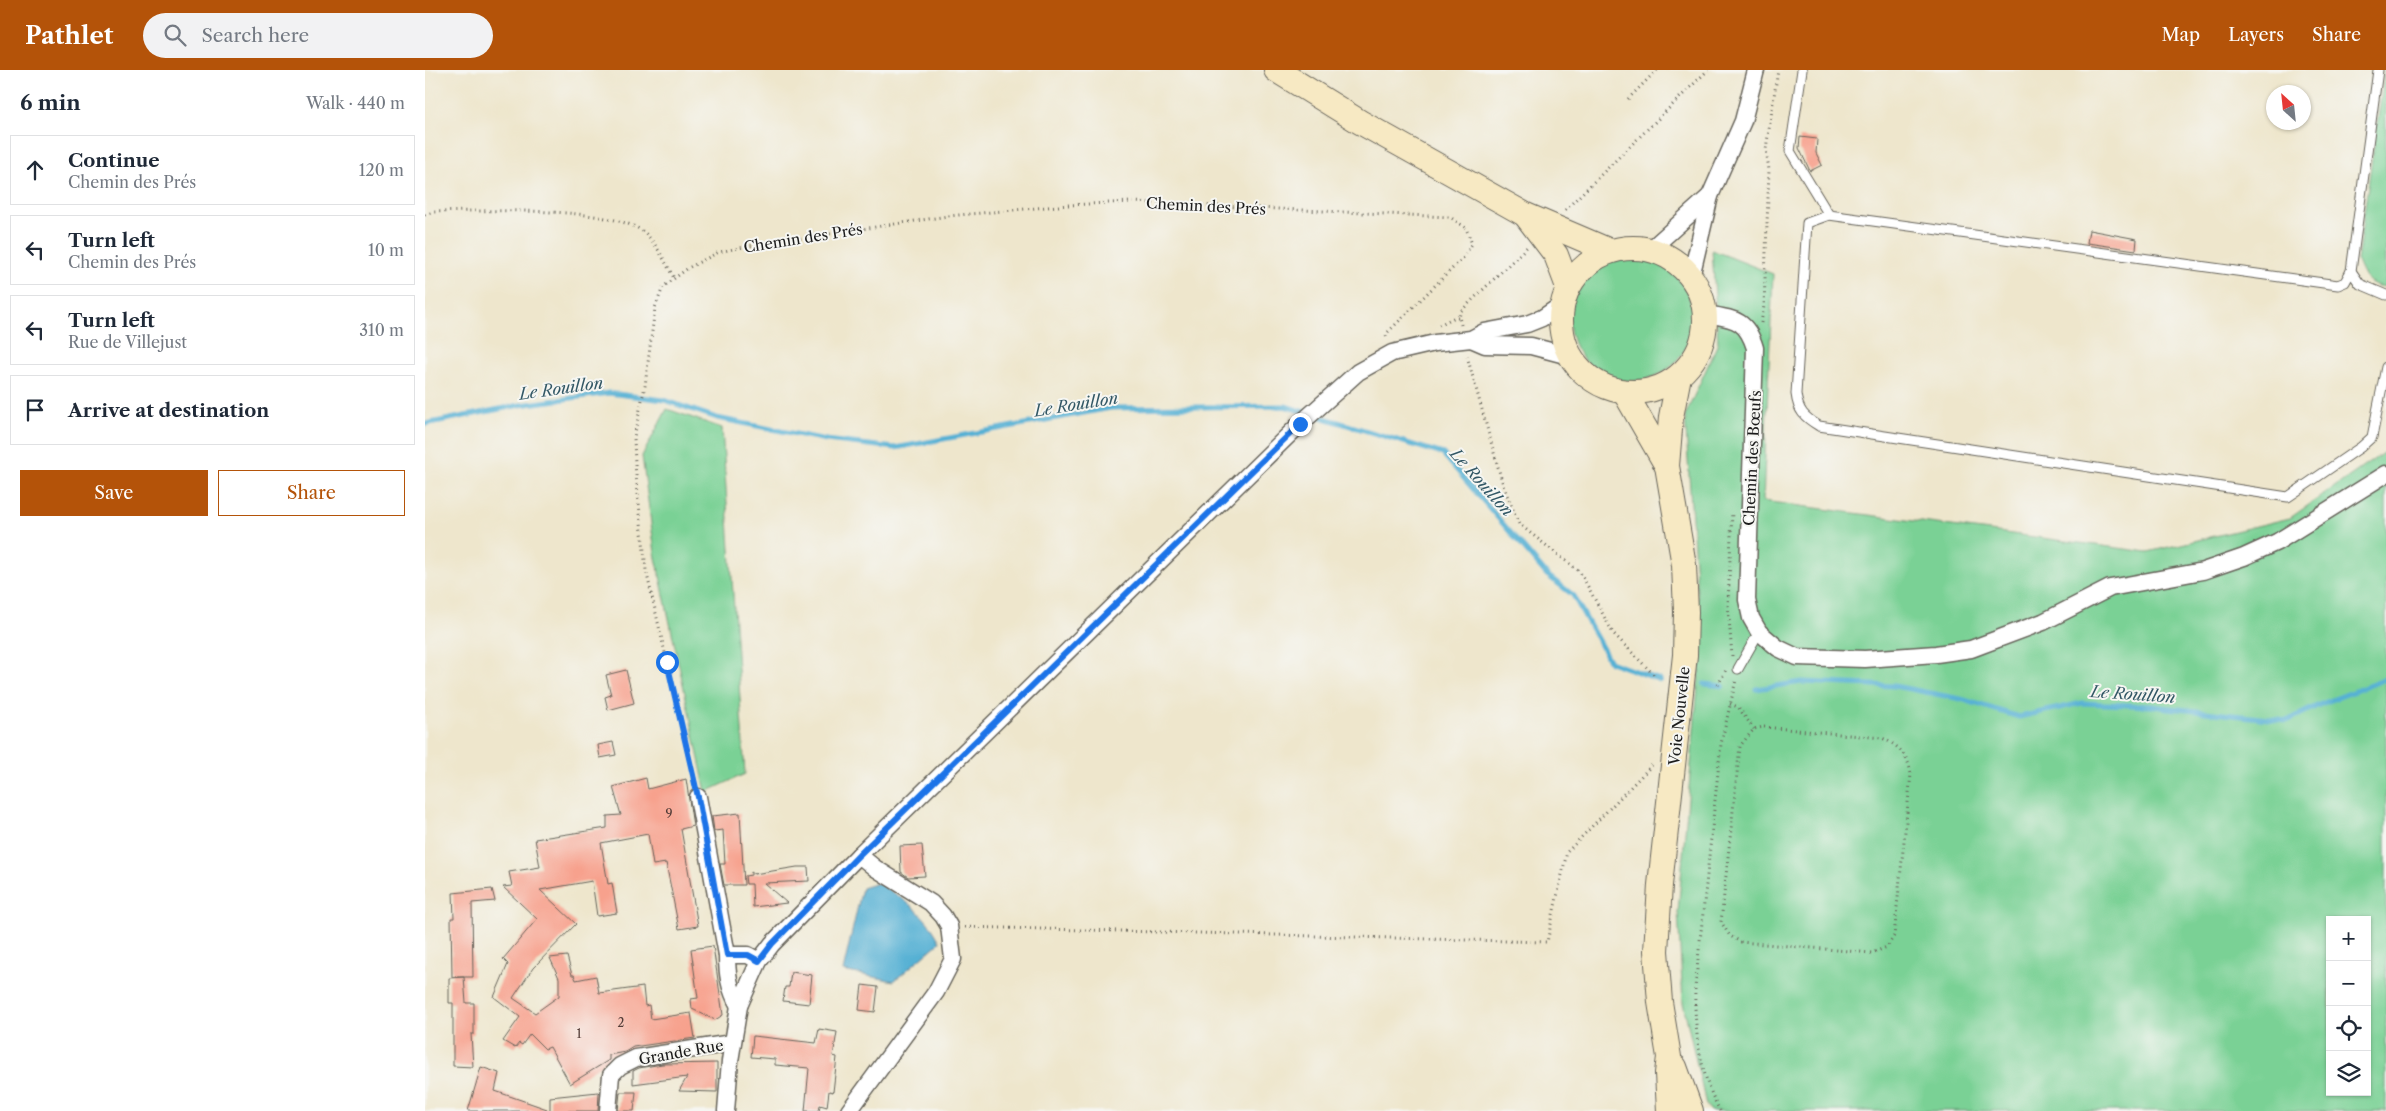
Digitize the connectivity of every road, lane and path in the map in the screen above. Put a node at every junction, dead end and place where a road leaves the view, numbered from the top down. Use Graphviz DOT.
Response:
graph roads {
  1 [pos="1276,70"];
  2 [pos="1657,70"];
  3 [pos="1707,70"];
  4 [pos="1757,70"];
  5 [pos="1801,70"];
  6 [pos="2378,70"];
  7 [pos="1628,99"];
  8 [pos="1710,196"];
  9 [pos="1563,212"];
  10 [pos="1829,214"];
  11 [pos="1526,215"];
  12 [pos="425,216"];
  13 [pos="1529,245"];
  14 [pos="1651,249"];
  15 [pos="1609,251"];
  16 [pos="2351,271"];
  17 [pos="1691,277"];
  18 [pos="674,278"];
  19 [pos="2386,295"];
  20 [pos="1564,296"];
  21 [pos="1705,314"];
  22 [pos="1459,318"];
  23 [pos="1471,339"];
  24 [pos="1392,353"];
  25 [pos="1459,355"];
  26 [pos="1569,356"];
  27 [pos="2386,367"];
  28 [pos="1679,376"];
  29 [pos="1625,393"];
  30 [pos="1667,466"];
  31 [pos="2386,474"];
  32 [pos="1759,632"];
  33 [pos="1738,669"];
  34 [pos="1654,675"];
  35 [pos="1730,704"];
  36 [pos="1754,729"];
  37 [pos="1677,740"];
  38 [pos="698,797"];
  39 [pos="859,855"];
  40 [pos="949,926"];
  41 [pos="727,955"];
  42 [pos="759,961"];
  43 [pos="739,1006"];
  44 [pos="732,1043"];
  45 [pos="1669,1057"];
  46 [pos="608,1111"];
  47 [pos="726,1111"];
  48 [pos="849,1111"];
  49 [pos="1669,1111"];
  50 [pos="1691,1111"];
  1 -- 11 [label="main road"];
  2 -- 7 [label="path"];
  3 -- 9 [label="path"];
  4 -- 8 [label="street"];
  5 -- 10 [label="lane"];
  6 -- 16 [label="lane"];
  8 -- 14 [label="street"];
  8 -- 17 [label="street"];
  10 -- 16 [label="lane"];
  10 -- 27 [label="lane"];
  11 -- 15 [label="main road"];
  11 -- 20 [label="main road"];
  12 -- 18 [label="path"];
  13 -- 22 [label="path"];
  14 -- 15 [label="main road"];
  14 -- 17 [label="main road"];
  15 -- 20 [label="main road"];
  16 -- 19 [label="lane"];
  17 -- 21 [label="main road"];
  18 -- 24 [label="path, Chemin des Prés"];
  18 -- 38 [label="path, Chemin des Prés"];
  20 -- 23 [label="street"];
  20 -- 26 [label="main road"];
  21 -- 28 [label="main road"];
  21 -- 32 [label="street, Chemin des Bœufs"];
  23 -- 24 [label="street"];
  23 -- 26 [label="street"];
  24 -- 39 [label="street"];
  25 -- 34 [label="path"];
  26 -- 29 [label="main road"];
  28 -- 29 [label="main road"];
  28 -- 30 [label="main road, Voie Nouvelle"];
  29 -- 30 [label="main road"];
  30 -- 37 [label="main road, Voie Nouvelle"];
  31 -- 32 [label="street"];
  32 -- 33 [label="lane"];
  35 -- 36 [label="path"];
  36 -- 36 [label="path"];
  37 -- 40 [label="path"];
  37 -- 45 [label="main road, Voie Nouvelle"];
  38 -- 41 [label="street"];
  39 -- 40 [label="street"];
  39 -- 42 [label="street"];
  40 -- 48 [label="street"];
  41 -- 42 [label="street"];
  41 -- 43 [label="street"];
  42 -- 43 [label="street"];
  43 -- 44 [label="street"];
  44 -- 46 [label="street, Grande Rue"];
  44 -- 47 [label="street"];
  45 -- 49 [label="main road, Voie Nouvelle"];
  45 -- 50 [label="main road, Voie Nouvelle"];
}
